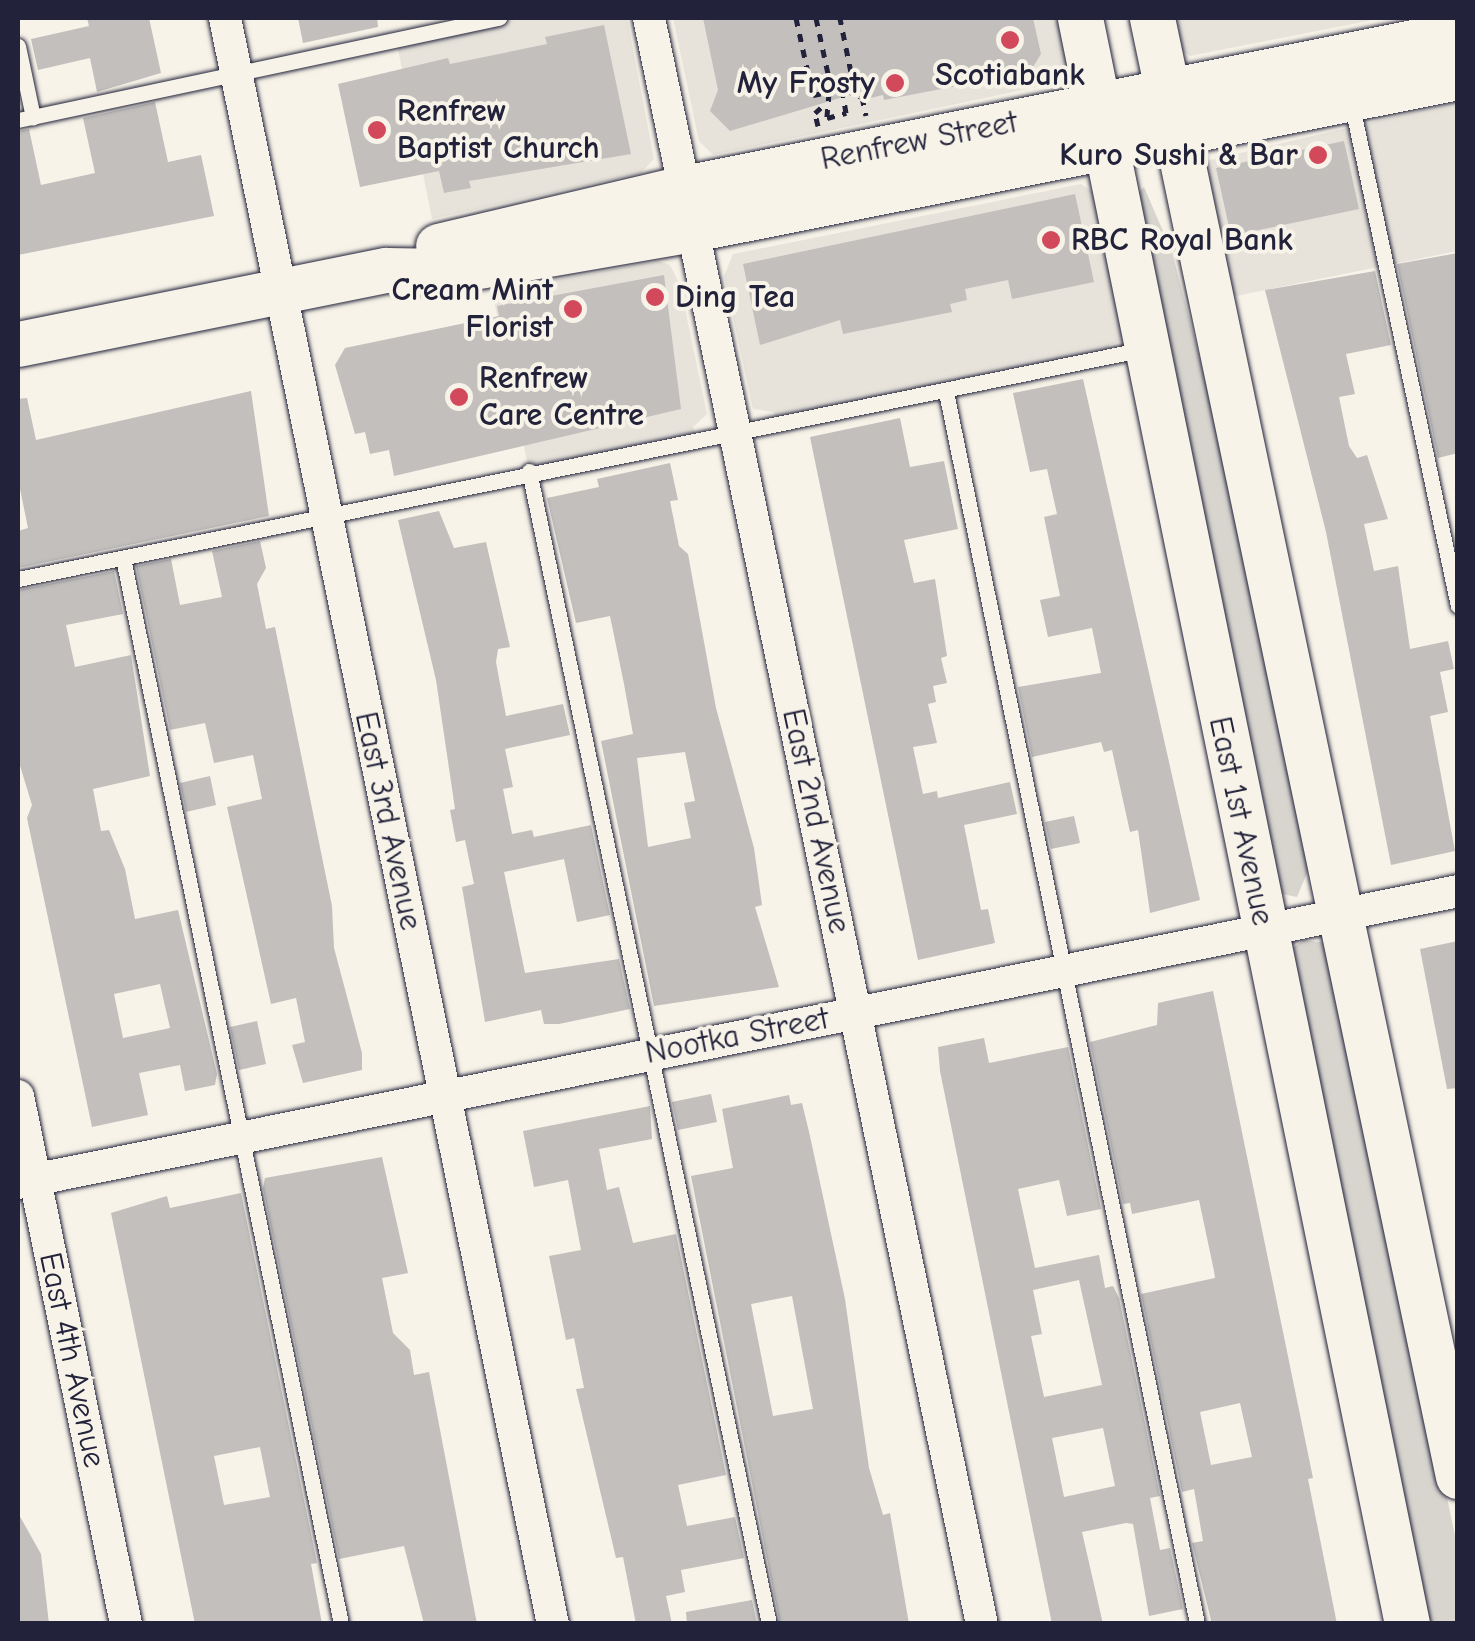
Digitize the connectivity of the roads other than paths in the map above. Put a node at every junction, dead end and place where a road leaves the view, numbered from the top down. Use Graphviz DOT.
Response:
graph roads {
  1 [pos="225,18"];
  2 [pos="499,18"];
  3 [pos="650,18"];
  4 [pos="1080,18"];
  5 [pos="1152,18"];
  6 [pos="438,24"];
  7 [pos="1458,33"];
  8 [pos="18,46"];
  9 [pos="236,72"];
  10 [pos="1458,77"];
  11 [pos="1351,101"];
  12 [pos="1098,106"];
  13 [pos="1172,115"];
  14 [pos="25,118"];
  15 [pos="1106,150"];
  16 [pos="689,209"];
  17 [pos="280,290"];
  18 [pos="18,344"];
  19 [pos="1144,349"];
  20 [pos="946,392"];
  21 [pos="735,431"];
  22 [pos="529,471"];
  23 [pos="326,517"];
  24 [pos="124,558"];
  25 [pos="18,579"];
  26 [pos="1458,606"];
  27 [pos="1458,891"];
  28 [pos="1340,914"];
  29 [pos="1264,929"];
  30 [pos="1062,971"];
  31 [pos="856,1013"];
  32 [pos="652,1054"];
  33 [pos="444,1094"];
  34 [pos="18,1096"];
  35 [pos="240,1139"];
  36 [pos="26,1182"];
  37 [pos="1458,1476"];
  38 [pos="126,1624"];
  39 [pos="341,1624"];
  40 [pos="553,1624"];
  41 [pos="769,1624"];
  42 [pos="982,1624"];
  43 [pos="1198,1624"];
  44 [pos="1407,1624"];
  1 -- 9 [label="street, East 3rd Avenue"];
  2 -- 6 [label="lane"];
  3 -- 16 [label="street, East 2nd Avenue"];
  4 -- 12 [label="main road, East 1st Avenue"];
  5 -- 13 [label="main road"];
  6 -- 9 [label="lane"];
  7 -- 13 [label="main road, Renfrew Street"];
  8 -- 14 [label="lane"];
  9 -- 14 [label="lane"];
  9 -- 17 [label="street, East 3rd Avenue"];
  10 -- 11 [label="main road, Renfrew Street"];
  11 -- 13 [label="main road, Renfrew Street"];
  11 -- 26 [label="lane"];
  12 -- 13 [label="main road, Renfrew Street"];
  12 -- 15 [label="main road, East 1st Avenue"];
  12 -- 16 [label="main road, Renfrew Street"];
  13 -- 15 [label="main road, Renfrew Street"];
  13 -- 28 [label="main road"];
  15 -- 16 [label="main road, Renfrew Street"];
  15 -- 19 [label="main road, East 1st Avenue"];
  16 -- 17 [label="main road, Renfrew Street"];
  16 -- 21 [label="street, East 2nd Avenue"];
  17 -- 18 [label="main road, Renfrew Street"];
  17 -- 23 [label="street, East 3rd Avenue"];
  19 -- 20 [label="lane"];
  19 -- 29 [label="main road, East 1st Avenue"];
  20 -- 21 [label="lane"];
  20 -- 30 [label="lane"];
  21 -- 22 [label="lane"];
  21 -- 31 [label="street, East 2nd Avenue"];
  22 -- 23 [label="lane"];
  22 -- 32 [label="lane"];
  23 -- 24 [label="lane"];
  23 -- 33 [label="street, East 3rd Avenue"];
  24 -- 25 [label="lane"];
  24 -- 35 [label="lane"];
  27 -- 28 [label="street, Nootka Street"];
  28 -- 29 [label="street, Nootka Street"];
  28 -- 37 [label="main road"];
  29 -- 30 [label="street, Nootka Street"];
  29 -- 44 [label="main road, East 1st Avenue"];
  30 -- 31 [label="street, Nootka Street"];
  30 -- 43 [label="lane"];
  31 -- 32 [label="street, Nootka Street"];
  31 -- 42 [label="street, East 2nd Avenue"];
  32 -- 33 [label="street, Nootka Street"];
  32 -- 41 [label="lane"];
  33 -- 35 [label="street, Nootka Street"];
  33 -- 40 [label="street, East 3rd Avenue"];
  34 -- 36 [label="street, East 4th Avenue"];
  35 -- 36 [label="street, Nootka Street"];
  35 -- 39 [label="lane"];
  36 -- 38 [label="street, East 4th Avenue"];
}
